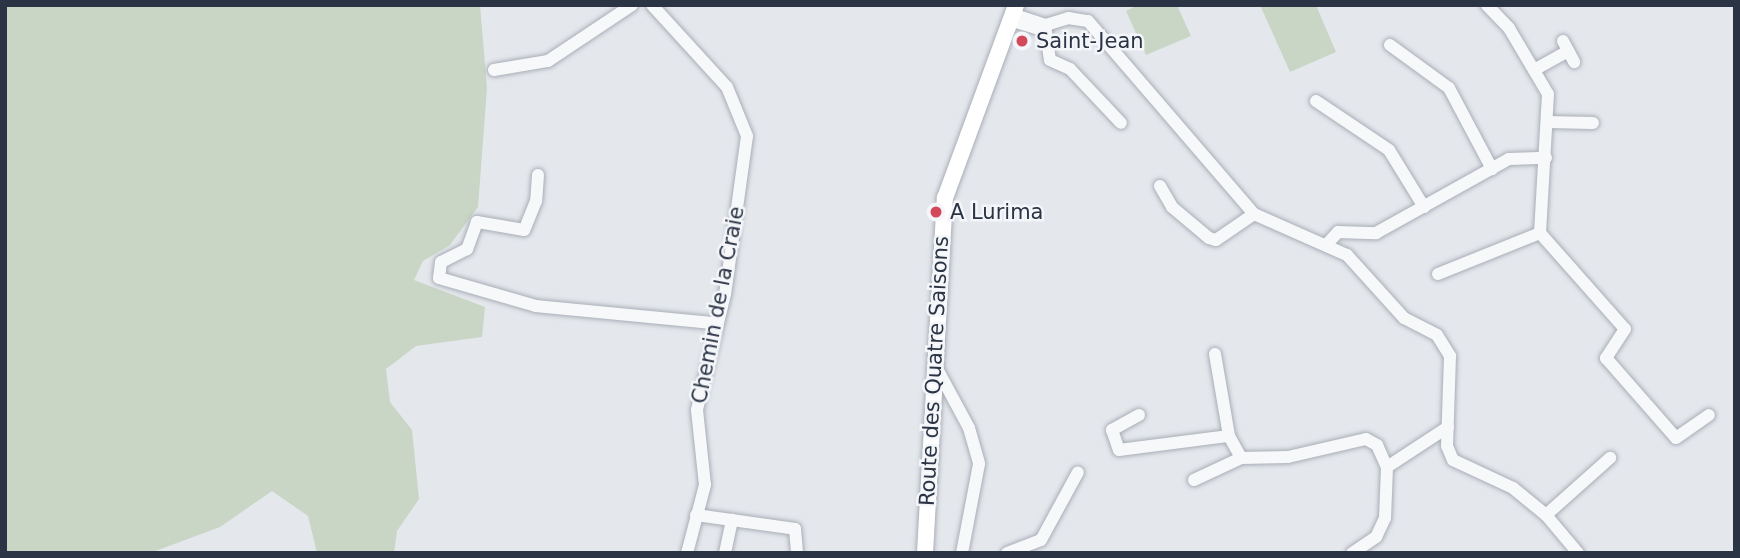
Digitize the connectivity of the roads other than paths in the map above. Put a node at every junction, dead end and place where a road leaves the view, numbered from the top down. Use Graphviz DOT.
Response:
graph roads {
  1 [pos="632,5"];
  2 [pos="652,5"];
  3 [pos="1487,5"];
  4 [pos="1019,14"];
  5 [pos="1045,25"];
  6 [pos="1390,45"];
  7 [pos="1568,51"];
  8 [pos="494,70"];
  9 [pos="1534,70"];
  10 [pos="1316,101"];
  11 [pos="1547,122"];
  12 [pos="1593,122"];
  13 [pos="1121,123"];
  14 [pos="1546,158"];
  15 [pos="1492,169"];
  16 [pos="538,175"];
  17 [pos="1160,186"];
  18 [pos="1424,208"];
  19 [pos="1254,214"];
  20 [pos="1541,233"];
  21 [pos="1326,245"];
  22 [pos="1438,274"];
  23 [pos="714,323"];
  24 [pos="1214,354"];
  25 [pos="933,362"];
  26 [pos="1139,415"];
  27 [pos="1709,415"];
  28 [pos="1448,427"];
  29 [pos="1229,436"];
  30 [pos="1241,458"];
  31 [pos="1610,458"];
  32 [pos="1387,467"];
  33 [pos="1079,472"];
  34 [pos="1194,480"];
  35 [pos="696,515"];
  36 [pos="1546,515"];
  37 [pos="732,520"];
  38 [pos="687,553"];
  39 [pos="725,553"];
  40 [pos="797,553"];
  41 [pos="925,553"];
  42 [pos="962,553"];
  43 [pos="1007,553"];
  44 [pos="1352,553"];
  45 [pos="1578,553"];
  1 -- 8 [label="street"];
  2 -- 23 [label="street, Chemin de la Craie"];
  3 -- 9 [label="street"];
  4 -- 5 [label="street"];
  4 -- 25 [label="main road, Route des Quatre Saisons"];
  5 -- 13 [label="street"];
  5 -- 19 [label="street"];
  6 -- 15 [label="street"];
  7 -- 9 [label="street"];
  9 -- 11 [label="street"];
  10 -- 18 [label="street"];
  11 -- 12 [label="street"];
  11 -- 14 [label="street"];
  14 -- 15 [label="street"];
  14 -- 20 [label="street"];
  15 -- 18 [label="street"];
  16 -- 23 [label="street"];
  17 -- 19 [label="street"];
  18 -- 21 [label="street"];
  19 -- 21 [label="street"];
  20 -- 22 [label="street"];
  20 -- 27 [label="street"];
  21 -- 28 [label="street"];
  23 -- 35 [label="street, Chemin de la Craie"];
  24 -- 29 [label="street"];
  25 -- 41 [label="main road, Route des Quatre Saisons"];
  25 -- 42 [label="street"];
  26 -- 29 [label="street"];
  28 -- 32 [label="street"];
  28 -- 36 [label="street"];
  29 -- 30 [label="street"];
  30 -- 32 [label="street"];
  30 -- 34 [label="street"];
  31 -- 36 [label="street"];
  32 -- 44 [label="street"];
  33 -- 43 [label="street"];
  35 -- 37 [label="street"];
  35 -- 38 [label="street, Chemin de la Craie"];
  36 -- 45 [label="street"];
  37 -- 39 [label="street"];
  37 -- 40 [label="street"];
}
